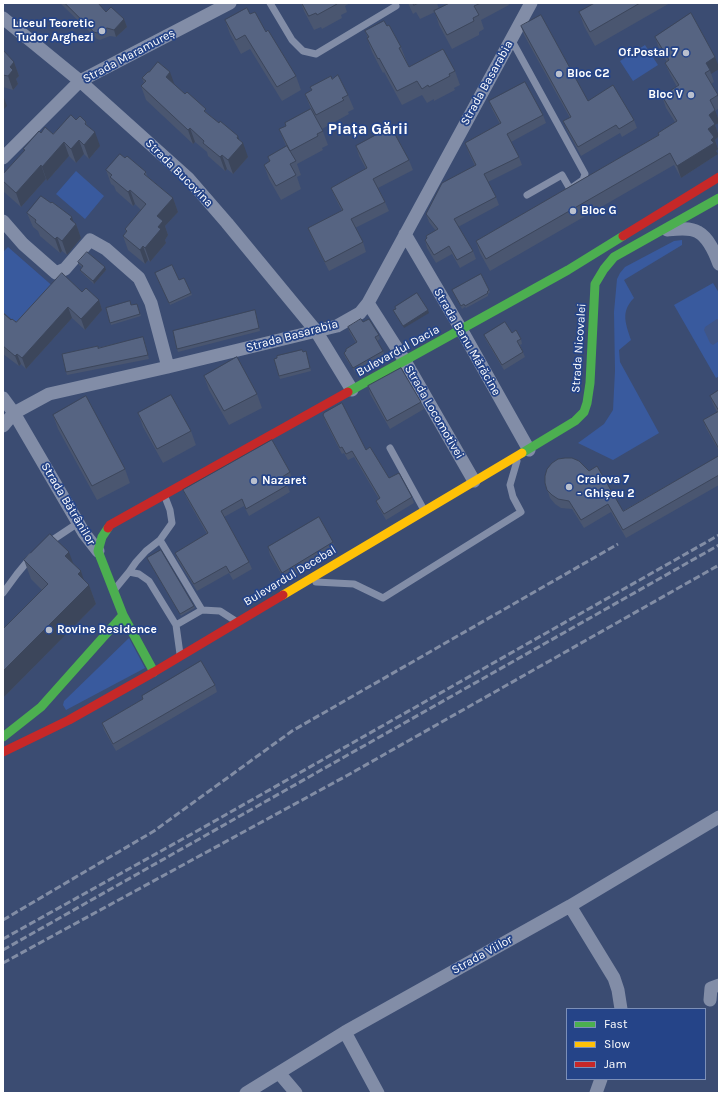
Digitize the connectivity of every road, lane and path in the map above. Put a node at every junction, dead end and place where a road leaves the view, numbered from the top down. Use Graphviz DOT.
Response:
graph roads {
  1 [pos="230,3"];
  2 [pos="270,3"];
  3 [pos="531,3"];
  4 [pos="396,6"];
  5 [pos="3,10"];
  6 [pos="3,18"];
  7 [pos="511,39"];
  8 [pos="41,49"];
  9 [pos="80,81"];
  10 [pos="3,158"];
  11 [pos="719,167"];
  12 [pos="719,177"];
  13 [pos="699,190"];
  14 [pos="527,195"];
  15 [pos="719,198"];
  16 [pos="3,221"];
  17 [pos="663,230"];
  18 [pos="405,234"];
  19 [pos="719,264"];
  20 [pos="568,270"];
  21 [pos="580,275"];
  22 [pos="368,303"];
  23 [pos="460,329"];
  24 [pos="316,331"];
  25 [pos="404,361"];
  26 [pos="168,367"];
  27 [pos="352,390"];
  28 [pos="3,398"];
  29 [pos="584,412"];
  30 [pos="14,413"];
  31 [pos="3,426"];
  32 [pos="390,448"];
  33 [pos="523,453"];
  34 [pos="474,481"];
  35 [pos="164,495"];
  36 [pos="424,510"];
  37 [pos="78,523"];
  38 [pos="160,540"];
  39 [pos="98,551"];
  40 [pos="129,572"];
  41 [pos="306,581"];
  42 [pos="113,592"];
  43 [pos="3,593"];
  44 [pos="202,610"];
  45 [pos="123,615"];
  46 [pos="237,622"];
  47 [pos="176,625"];
  48 [pos="180,656"];
  49 [pos="154,672"];
  50 [pos="3,737"];
  51 [pos="3,752"];
  52 [pos="719,817"];
  53 [pos="570,906"];
  54 [pos="719,985"];
  55 [pos="710,1000"];
  56 [pos="621,1008"];
  57 [pos="345,1032"];
  58 [pos="279,1074"];
  59 [pos="601,1080"];
  60 [pos="246,1093"];
  61 [pos="296,1093"];
  62 [pos="378,1093"];
  63 [pos="596,1093"];
  1 -- 9 [label="street, Strada Maramureș"];
  2 -- 4 [label="lane"];
  3 -- 7 [label="street, Strada Basarabia"];
  5 -- 8 [label="street, Strada Bucovina"];
  6 -- 8 [label="street, Strada Bucovina"];
  7 -- 14 [label="lane"];
  7 -- 18 [label="street, Strada Basarabia"];
  8 -- 9 [label="street, Strada Bucovina"];
  9 -- 10 [label="street, Strada Maramureș"];
  9 -- 24 [label="street, Strada Bucovina"];
  11 -- 13 [label="main road"];
  12 -- 13 [label="main road, Bulevardul Dacia"];
  13 -- 20 [label="main road, Bulevardul Dacia"];
  15 -- 17 [label="main road"];
  16 -- 26 [label="street"];
  17 -- 19 [label="street"];
  17 -- 29 [label="main road, Strada Nicovalei"];
  18 -- 22 [label="street, Strada Basarabia"];
  18 -- 23 [label="street, Strada Banu Mărăcine"];
  20 -- 21 [label="main road"];
  20 -- 23 [label="main road, Bulevardul Dacia"];
  22 -- 24 [label="street, Strada Basarabia"];
  22 -- 25 [label="street, Strada Locomotivei"];
  23 -- 25 [label="main road, Bulevardul Dacia"];
  23 -- 33 [label="street, Strada Banu Mărăcine"];
  24 -- 26 [label="street, Strada Basarabia"];
  24 -- 27 [label="street, Strada Bucovina"];
  25 -- 27 [label="main road, Bulevardul Dacia"];
  25 -- 34 [label="street, Strada Locomotivei"];
  26 -- 30 [label="street, Strada Basarabia"];
  27 -- 35 [label="main road, Bulevardul Dacia"];
  28 -- 30 [label="street, Strada Bătrânilor"];
  29 -- 33 [label="main road, Bulevardul Decebal"];
  30 -- 31 [label="street, Strada Basarabia"];
  30 -- 37 [label="street, Strada Bătrânilor"];
  32 -- 36 [label="lane"];
  33 -- 34 [label="main road, Bulevardul Decebal"];
  33 -- 41 [label="lane"];
  34 -- 36 [label="main road, Bulevardul Decebal"];
  35 -- 38 [label="lane"];
  35 -- 39 [label="main road, Bulevardul Dacia"];
  36 -- 41 [label="main road, Bulevardul Decebal"];
  37 -- 39 [label="street, Strada Bătrânilor"];
  37 -- 43 [label="lane"];
  38 -- 40 [label="lane"];
  38 -- 44 [label="lane"];
  39 -- 42 [label="main road, Strada Bătrânilor"];
  40 -- 42 [label="lane"];
  40 -- 47 [label="lane"];
  41 -- 46 [label="main road, Bulevardul Decebal"];
  42 -- 45 [label="main road, Strada Bătrânilor"];
  44 -- 46 [label="lane"];
  44 -- 47 [label="lane"];
  45 -- 49 [label="main road, Strada Bătrânilor"];
  45 -- 50 [label="main road"];
  46 -- 48 [label="main road, Bulevardul Decebal"];
  47 -- 48 [label="lane"];
  48 -- 49 [label="main road, Bulevardul Decebal"];
  49 -- 51 [label="main road, Bulevardul Decebal"];
  52 -- 53 [label="street, Strada Viilor"];
  53 -- 56 [label="street"];
  53 -- 57 [label="street, Strada Viilor"];
  54 -- 55 [label="street"];
  57 -- 58 [label="street, Strada Viilor"];
  57 -- 62 [label="street"];
  58 -- 60 [label="street, Strada Viilor"];
  58 -- 61 [label="street"];
  59 -- 63 [label="street"];
}
